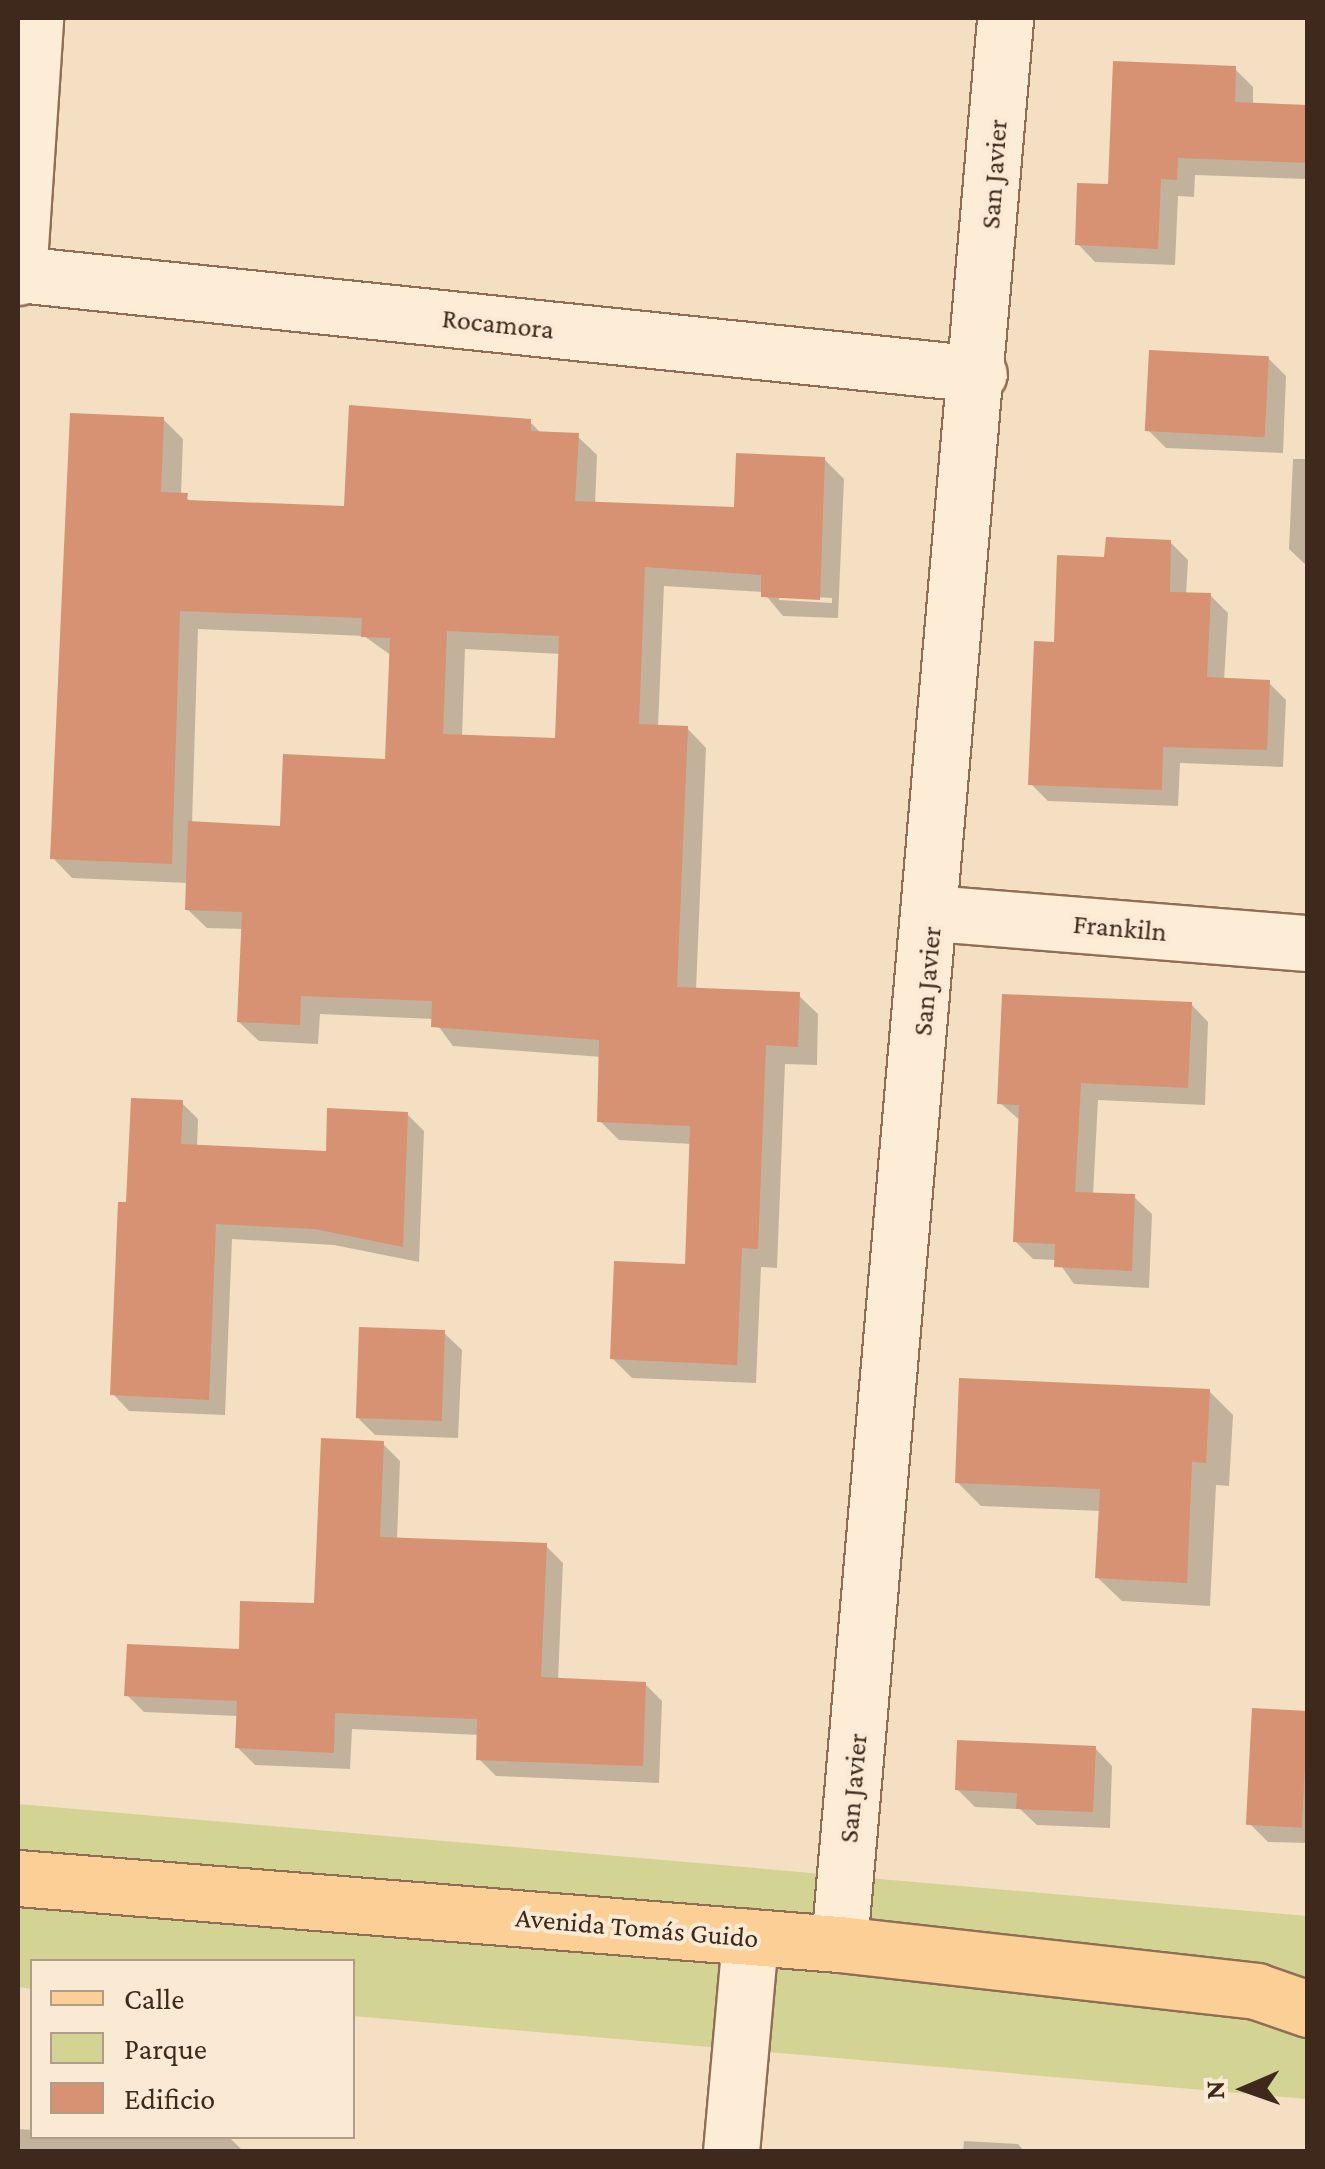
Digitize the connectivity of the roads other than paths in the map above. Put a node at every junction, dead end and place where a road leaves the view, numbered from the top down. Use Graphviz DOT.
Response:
graph roads {
  1 [pos="35,18"];
  2 [pos="1005,18"];
  3 [pos="18,275"];
  4 [pos="979,374"];
  5 [pos="933,913"];
  6 [pos="1308,943"];
  7 [pos="18,1878"];
  8 [pos="750,1938"];
  9 [pos="839,1944"];
  10 [pos="1282,1987"];
  11 [pos="1308,2009"];
  12 [pos="730,2152"];
  1 -- 3 [label="street"];
  2 -- 4 [label="street, San Javier"];
  3 -- 4 [label="street, Rocamora"];
  4 -- 5 [label="street, San Javier"];
  5 -- 6 [label="street, Frankiln"];
  5 -- 9 [label="street, San Javier"];
  7 -- 8 [label="main road, Avenida Tomás Guido"];
  8 -- 9 [label="main road, Avenida Tomás Guido"];
  8 -- 12 [label="street"];
  9 -- 10 [label="main road, Avenida Tomás Guido"];
  10 -- 11 [label="main road, Avenida Tomás Guido"];
}
